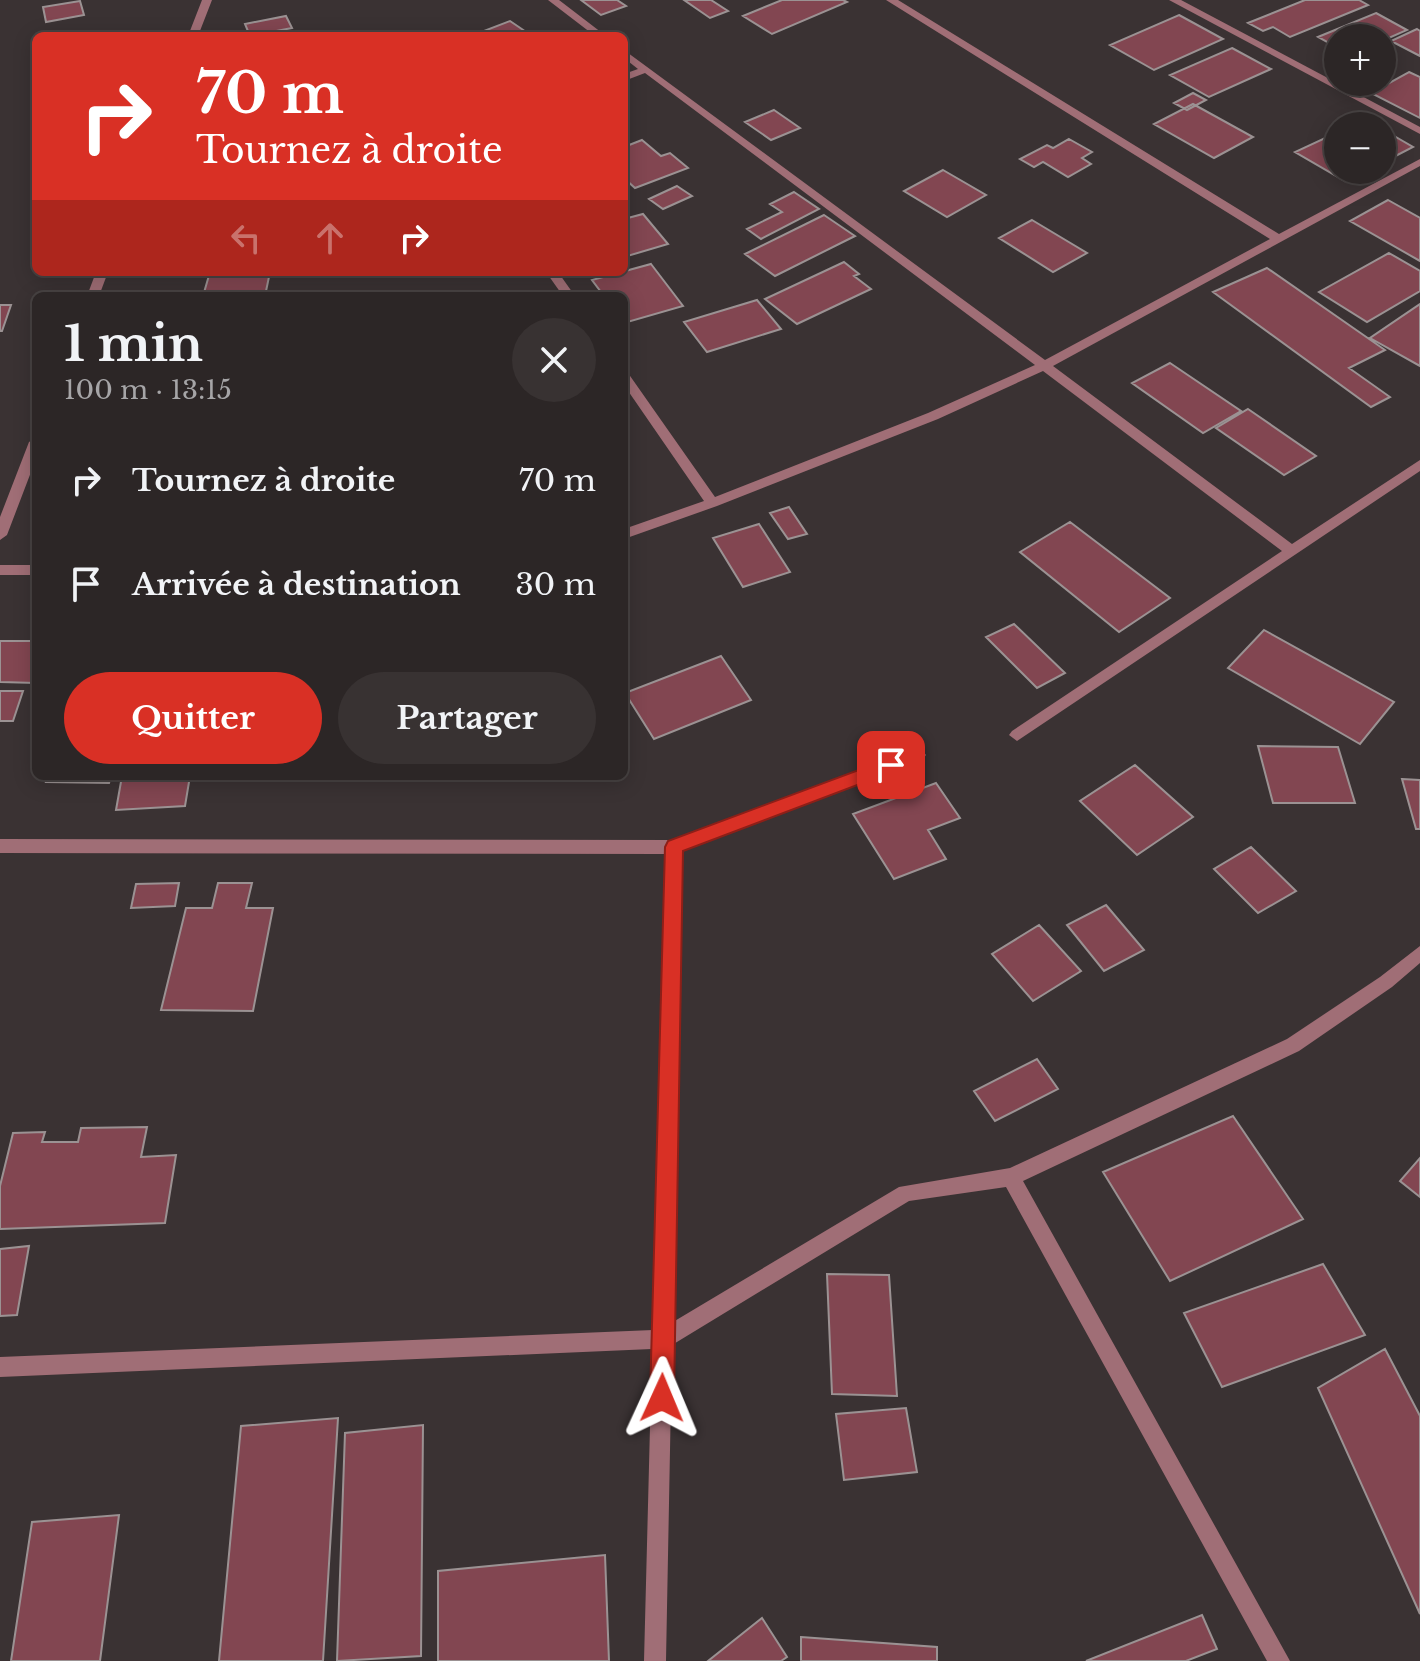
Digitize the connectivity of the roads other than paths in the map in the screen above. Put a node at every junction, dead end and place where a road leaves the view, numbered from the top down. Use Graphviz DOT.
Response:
graph roads {
  1 [pos="207,0"];
  2 [pos="553,0"];
  3 [pos="891,0"];
  4 [pos="1174,0"];
  5 [pos="195,32"];
  6 [pos="596,32"];
  7 [pos="628,56"];
  8 [pos="646,69"];
  9 [pos="628,76"];
  10 [pos="1420,131"];
  11 [pos="1420,162"];
  12 [pos="1279,239"];
  13 [pos="1044,366"];
  14 [pos="628,382"];
  15 [pos="32,452"];
  16 [pos="1420,465"];
  17 [pos="712,503"];
  18 [pos="628,533"];
  19 [pos="0,535"];
  20 [pos="1292,551"];
  21 [pos="0,570"];
  22 [pos="32,570"];
  23 [pos="1017,735"];
  24 [pos="918,755"];
  25 [pos="0,846"];
  26 [pos="674,847"];
  27 [pos="1420,953"];
  28 [pos="1011,1177"];
  29 [pos="663,1339"];
  30 [pos="0,1367"];
  31 [pos="655,1661"];
  32 [pos="1279,1661"];
  1 -- 5 [label="street"];
  2 -- 6 [label="street"];
  3 -- 12 [label="street"];
  4 -- 10 [label="street"];
  7 -- 8 [label="street"];
  8 -- 9 [label="street"];
  8 -- 13 [label="street"];
  11 -- 12 [label="street"];
  12 -- 13 [label="street"];
  13 -- 17 [label="street"];
  13 -- 20 [label="street"];
  14 -- 17 [label="street"];
  15 -- 19 [label="street"];
  16 -- 20 [label="street"];
  17 -- 18 [label="street"];
  20 -- 23 [label="street"];
  21 -- 22 [label="street"];
  24 -- 26 [label="street"];
  25 -- 26 [label="street"];
  26 -- 29 [label="street"];
  27 -- 28 [label="street"];
  28 -- 29 [label="street"];
  28 -- 32 [label="street"];
  29 -- 30 [label="street"];
  29 -- 31 [label="street"];
}
